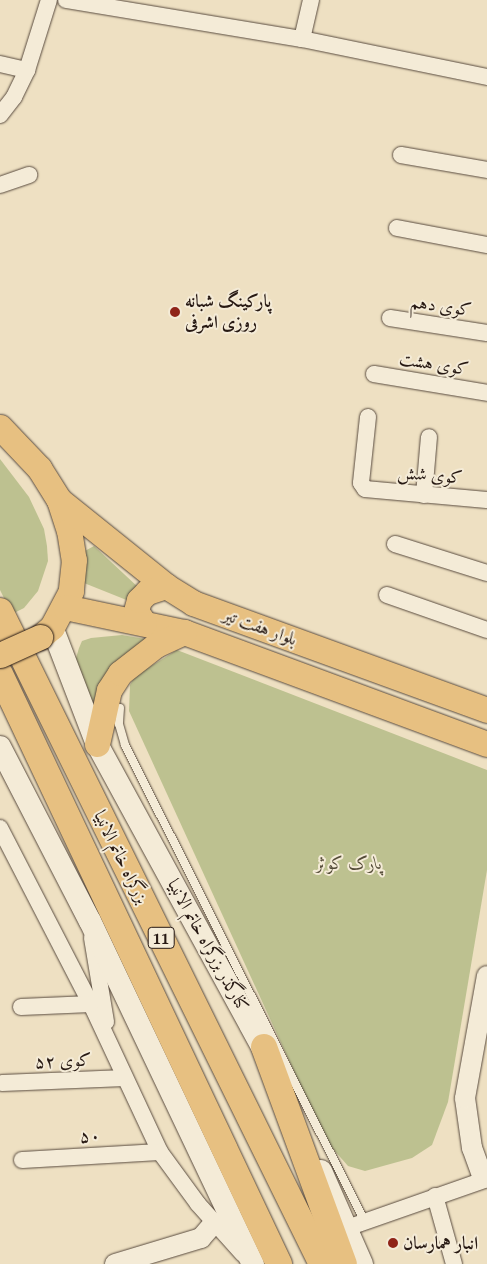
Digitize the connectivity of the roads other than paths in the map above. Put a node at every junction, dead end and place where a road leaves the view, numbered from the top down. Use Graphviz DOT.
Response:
graph roads {
  1 [pos="50,0"];
  2 [pos="66,0"];
  3 [pos="311,0"];
  4 [pos="302,39"];
  5 [pos="0,64"];
  6 [pos="27,70"];
  7 [pos="487,76"];
  8 [pos="0,115"];
  9 [pos="401,155"];
  10 [pos="487,170"];
  11 [pos="29,175"];
  12 [pos="0,185"];
  13 [pos="397,228"];
  14 [pos="487,245"];
  15 [pos="390,318"];
  16 [pos="487,333"];
  17 [pos="374,374"];
  18 [pos="487,393"];
  19 [pos="368,417"];
  20 [pos="0,427"];
  21 [pos="429,437"];
  22 [pos="424,495"];
  23 [pos="59,500"];
  24 [pos="487,500"];
  25 [pos="396,544"];
  26 [pos="487,574"];
  27 [pos="166,586"];
  28 [pos="387,595"];
  29 [pos="0,611"];
  30 [pos="144,623"];
  31 [pos="52,624"];
  32 [pos="487,630"];
  33 [pos="184,632"];
  34 [pos="0,654"];
  35 [pos="0,674"];
  36 [pos="120,708"];
  37 [pos="487,710"];
  38 [pos="97,744"];
  39 [pos="487,744"];
  40 [pos="0,746"];
  41 [pos="0,828"];
  42 [pos="3,845"];
  43 [pos="90,921"];
  44 [pos="487,976"];
  45 [pos="91,1004"];
  46 [pos="21,1008"];
  47 [pos="109,1042"];
  48 [pos="264,1046"];
  49 [pos="125,1078"];
  50 [pos="2,1083"];
  51 [pos="160,1152"];
  52 [pos="22,1160"];
  53 [pos="486,1181"];
  54 [pos="435,1196"];
  55 [pos="214,1223"];
  56 [pos="356,1225"];
  57 [pos="115,1264"];
  58 [pos="253,1264"];
  59 [pos="279,1264"];
  60 [pos="322,1264"];
  61 [pos="344,1264"];
  62 [pos="362,1264"];
  63 [pos="454,1264"];
  1 -- 6 [label="street"];
  2 -- 4 [label="street"];
  3 -- 4 [label="street"];
  4 -- 7 [label="street"];
  5 -- 6 [label="street"];
  6 -- 8 [label="street"];
  9 -- 10 [label="street"];
  11 -- 12 [label="street"];
  13 -- 14 [label="street"];
  15 -- 16 [label="street, کوی دهم"];
  17 -- 18 [label="street, کوی هشت"];
  19 -- 22 [label="street, کوی شش"];
  20 -- 23 [label="main road"];
  21 -- 22 [label="street"];
  22 -- 24 [label="street, کوی شش"];
  23 -- 27 [label="main road, بلوار هفت تیر"];
  23 -- 31 [label="main road"];
  25 -- 26 [label="street"];
  27 -- 30 [label="main road"];
  27 -- 37 [label="main road, بلوار هفت تیر"];
  28 -- 32 [label="street"];
  29 -- 60 [label="highway, بزرگراه خاتم الانبیا / 11"];
  30 -- 31 [label="main road, بلوار هفت تیر"];
  30 -- 33 [label="main road, بلوار هفت تیر"];
  31 -- 34 [label="main road, bridge"];
  31 -- 38 [label="main road, کنارگذر بزرگراه خاتم الانبیا"];
  33 -- 38 [label="main road"];
  33 -- 39 [label="main road, بلوار هفت تیر"];
  35 -- 59 [label="highway, بزرگراه خاتم الانبیا / 11"];
  36 -- 56 [label="lane"];
  38 -- 48 [label="main road, کنارگذر بزرگراه خاتم الانبیا"];
  40 -- 43 [label="main road"];
  41 -- 42 [label="street"];
  42 -- 45 [label="street"];
  43 -- 47 [label="street"];
  43 -- 58 [label="main road"];
  44 -- 53 [label="street"];
  45 -- 46 [label="street"];
  45 -- 47 [label="street"];
  47 -- 49 [label="street"];
  48 -- 56 [label="main road, کنارگذر بزرگراه خاتم الانبیا"];
  48 -- 61 [label="highway"];
  49 -- 50 [label="street, کوی ۵۲"];
  49 -- 51 [label="street"];
  51 -- 52 [label="street, ۵۰"];
  51 -- 55 [label="street"];
  53 -- 54 [label="street"];
  54 -- 56 [label="street"];
  54 -- 63 [label="street"];
  55 -- 57 [label="street"];
  55 -- 58 [label="street"];
  56 -- 62 [label="main road, کنارگذر بزرگراه خاتم الانبیا"];
}
